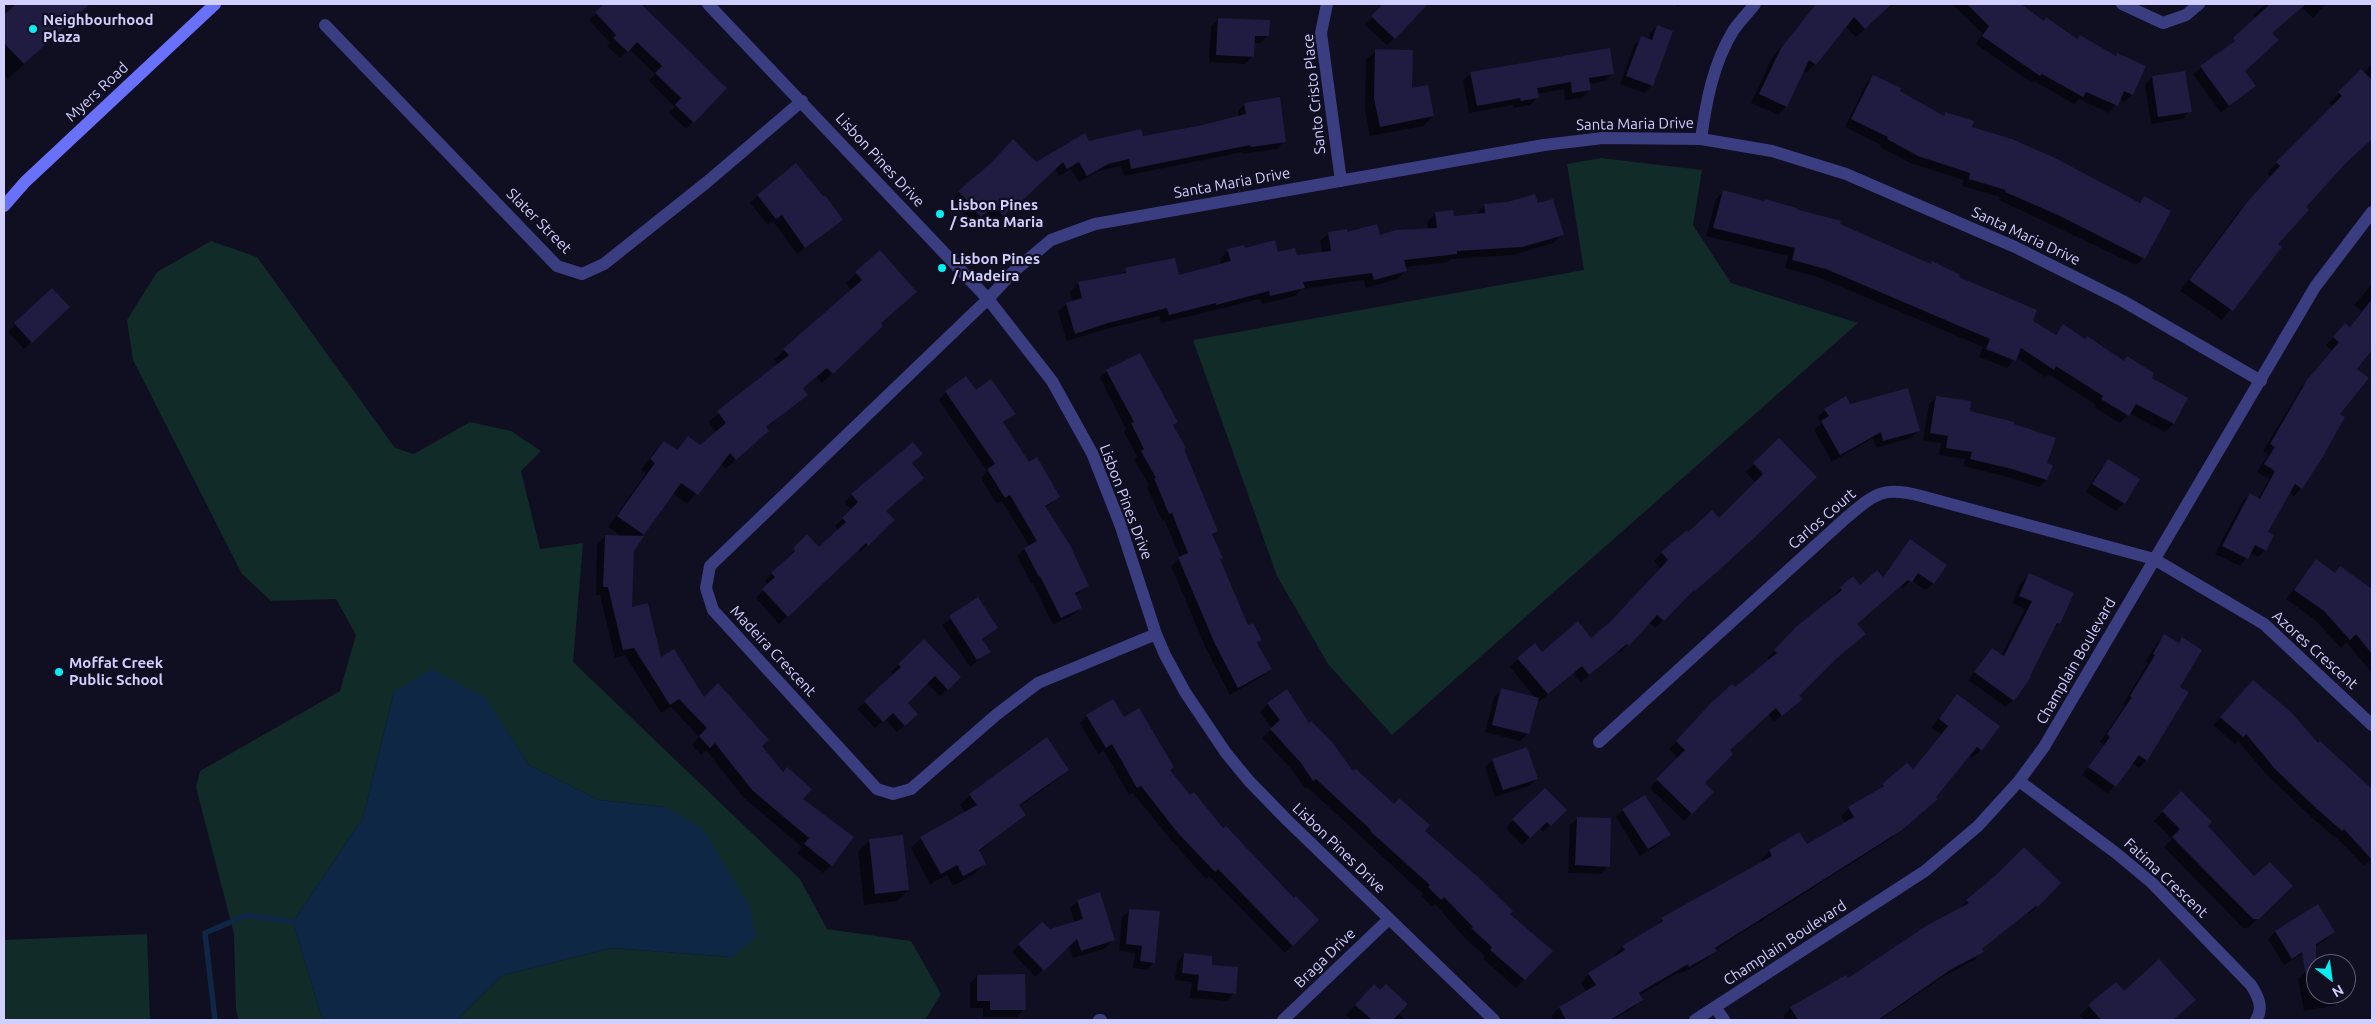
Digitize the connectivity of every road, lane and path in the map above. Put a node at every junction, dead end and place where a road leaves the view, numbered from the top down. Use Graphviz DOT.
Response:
graph roads {
  1 [pos="215,4"];
  2 [pos="708,4"];
  3 [pos="1327,4"];
  4 [pos="1755,4"];
  5 [pos="2122,4"];
  6 [pos="2199,4"];
  7 [pos="325,25"];
  8 [pos="802,101"];
  9 [pos="1701,139"];
  10 [pos="1341,180"];
  11 [pos="4,206"];
  12 [pos="2372,212"];
  13 [pos="988,298"];
  14 [pos="2261,381"];
  15 [pos="2154,559"];
  16 [pos="1156,634"];
  17 [pos="2372,725"];
  18 [pos="1599,742"];
  19 [pos="2019,781"];
  20 [pos="1389,919"];
  21 [pos="1715,1007"];
  22 [pos="1283,1020"];
  23 [pos="1494,1020"];
  24 [pos="1695,1020"];
  25 [pos="1724,1020"];
  26 [pos="2256,1020"];
  1 -- 11 [label="main road, Myers Road"];
  2 -- 8 [label="street, Lisbon Pines Drive"];
  3 -- 10 [label="street, Santo Cristo Place"];
  4 -- 9 [label="street"];
  5 -- 6 [label="street"];
  7 -- 8 [label="street, Slater Street"];
  8 -- 13 [label="street, Lisbon Pines Drive"];
  9 -- 10 [label="street, Santa Maria Drive"];
  9 -- 14 [label="street, Santa Maria Drive"];
  10 -- 13 [label="street, Santa Maria Drive"];
  12 -- 14 [label="street, Champlain Boulevard"];
  13 -- 16 [label="street, Lisbon Pines Drive"];
  13 -- 16 [label="street, Madeira Crescent"];
  14 -- 15 [label="street, Champlain Boulevard"];
  15 -- 17 [label="street, Azores Crescent"];
  15 -- 18 [label="street, Carlos Court"];
  15 -- 19 [label="street, Champlain Boulevard"];
  16 -- 20 [label="street, Lisbon Pines Drive"];
  19 -- 21 [label="street, Champlain Boulevard"];
  19 -- 26 [label="street, Fatima Crescent"];
  20 -- 22 [label="street, Braga Drive"];
  20 -- 23 [label="street, Lisbon Pines Drive"];
  21 -- 24 [label="street, Champlain Boulevard"];
  21 -- 25 [label="street"];
}
